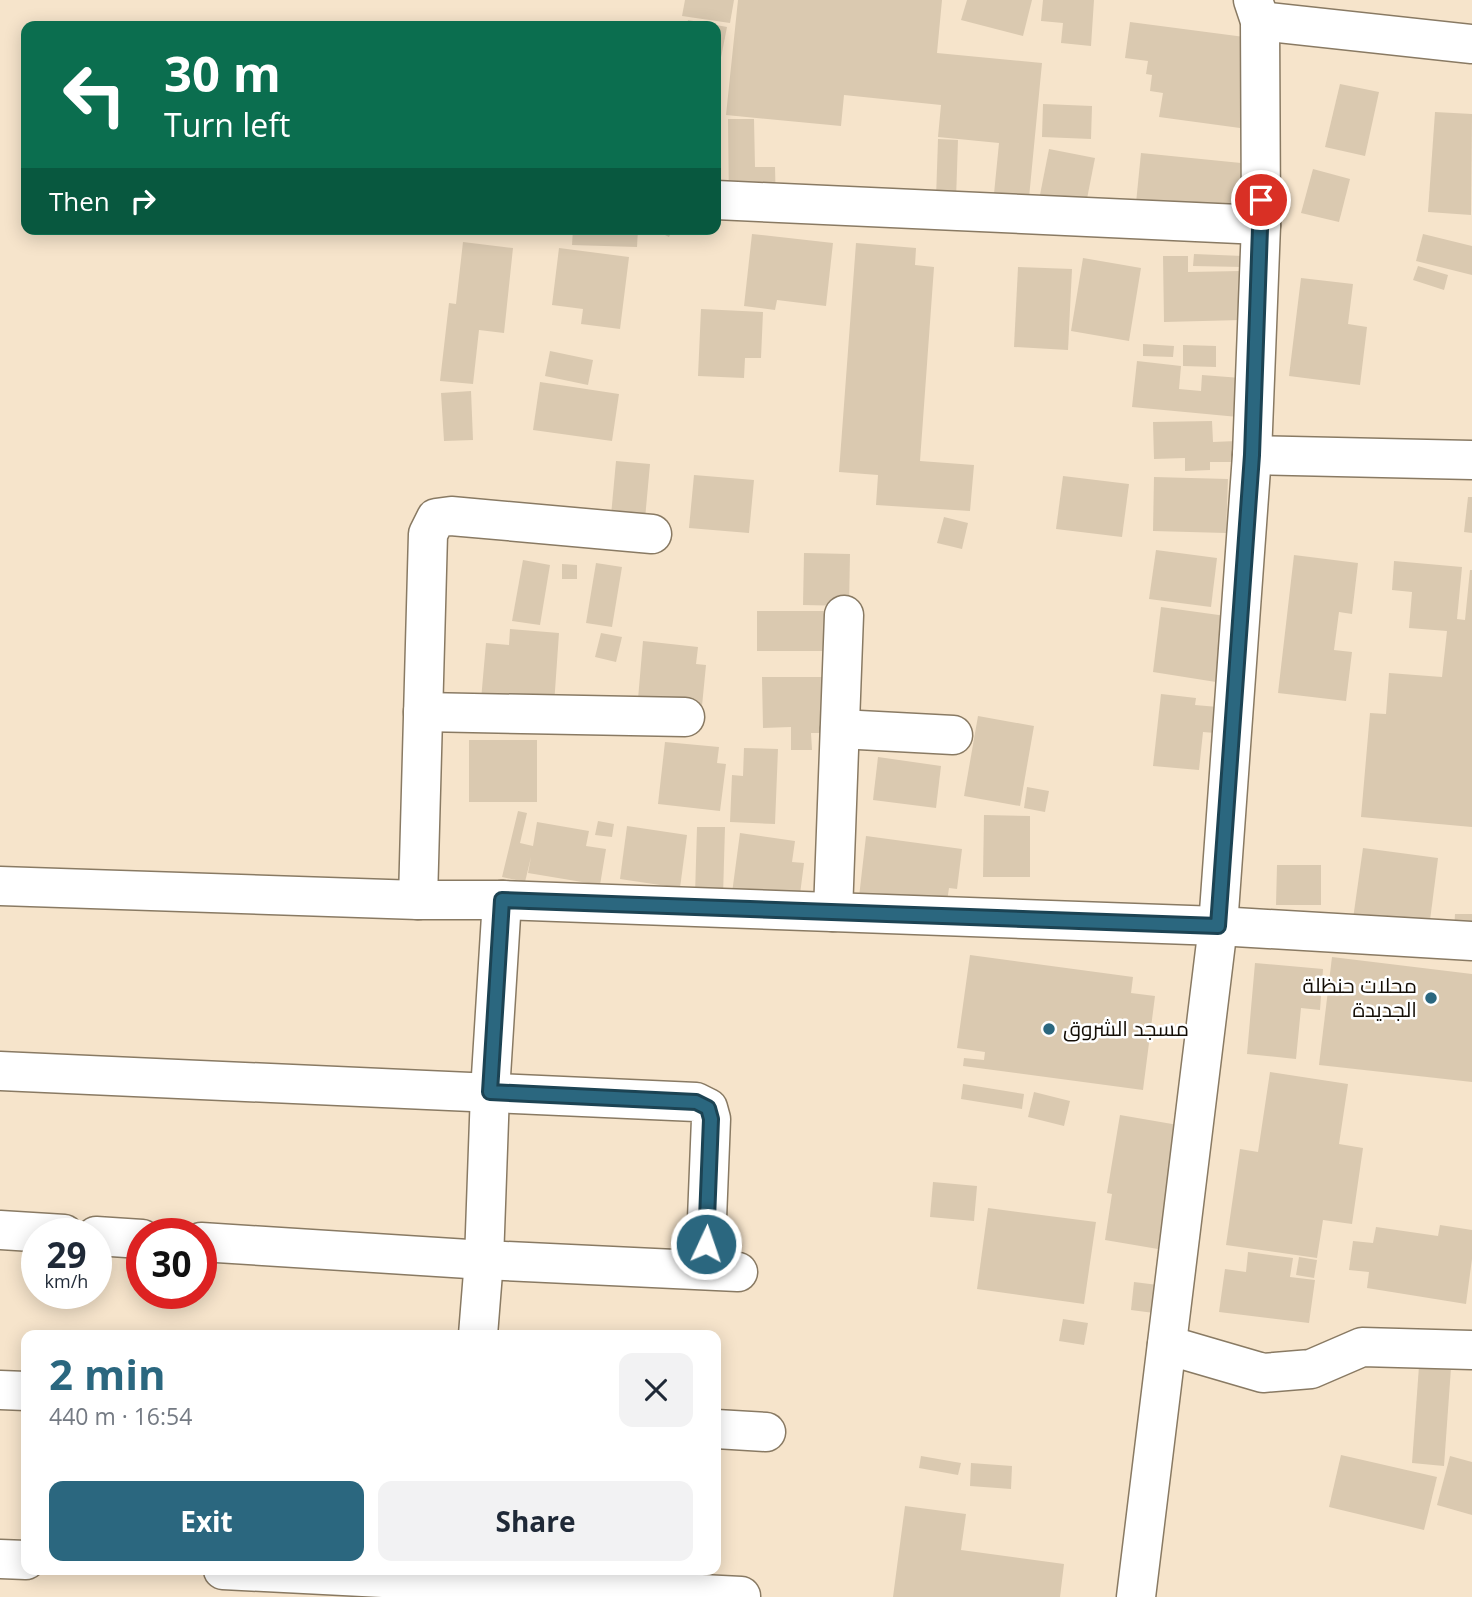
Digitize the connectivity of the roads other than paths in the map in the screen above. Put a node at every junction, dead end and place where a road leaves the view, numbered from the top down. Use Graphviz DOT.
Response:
graph roads {
  1 [pos="1257,11"];
  2 [pos="1472,44"];
  3 [pos="721,200"];
  4 [pos="1261,225"];
  5 [pos="1252,455"];
  6 [pos="1472,460"];
  7 [pos="652,534"];
  8 [pos="844,615"];
  9 [pos="423,712"];
  10 [pos="685,717"];
  11 [pos="840,729"];
  12 [pos="953,735"];
  13 [pos="0,886"];
  14 [pos="418,900"];
  15 [pos="502,900"];
  16 [pos="832,912"];
  17 [pos="1218,926"];
  18 [pos="1472,941"];
  19 [pos="0,1071"];
  20 [pos="490,1092"];
  21 [pos="0,1230"];
  22 [pos="21,1231"];
  23 [pos="217,1243"];
  24 [pos="484,1260"];
  25 [pos="478,1330"];
  26 [pos="1167,1345"];
  27 [pos="1472,1350"];
  28 [pos="0,1390"];
  29 [pos="21,1391"];
  30 [pos="721,1429"];
  31 [pos="766,1432"];
  32 [pos="0,1559"];
  33 [pos="21,1560"];
  34 [pos="424,1575"];
  35 [pos="464,1576"];
  36 [pos="741,1596"];
  37 [pos="1136,1597"];
  1 -- 2 [label="street"];
  1 -- 4 [label="street"];
  3 -- 4 [label="street"];
  4 -- 5 [label="street"];
  5 -- 6 [label="street"];
  5 -- 17 [label="street"];
  7 -- 9 [label="street"];
  8 -- 11 [label="street"];
  9 -- 10 [label="street"];
  9 -- 14 [label="street"];
  11 -- 12 [label="street"];
  11 -- 16 [label="street"];
  13 -- 14 [label="street"];
  14 -- 15 [label="street"];
  15 -- 16 [label="street"];
  15 -- 20 [label="street"];
  16 -- 17 [label="street"];
  17 -- 18 [label="street"];
  17 -- 26 [label="street"];
  19 -- 20 [label="street"];
  20 -- 24 [label="street"];
  20 -- 24 [label="street"];
  21 -- 22 [label="street"];
  23 -- 24 [label="street"];
  24 -- 25 [label="street"];
  26 -- 27 [label="street"];
  26 -- 37 [label="street"];
  28 -- 29 [label="street"];
  30 -- 31 [label="street"];
  32 -- 33 [label="street"];
  34 -- 35 [label="street"];
  35 -- 36 [label="street"];
}
